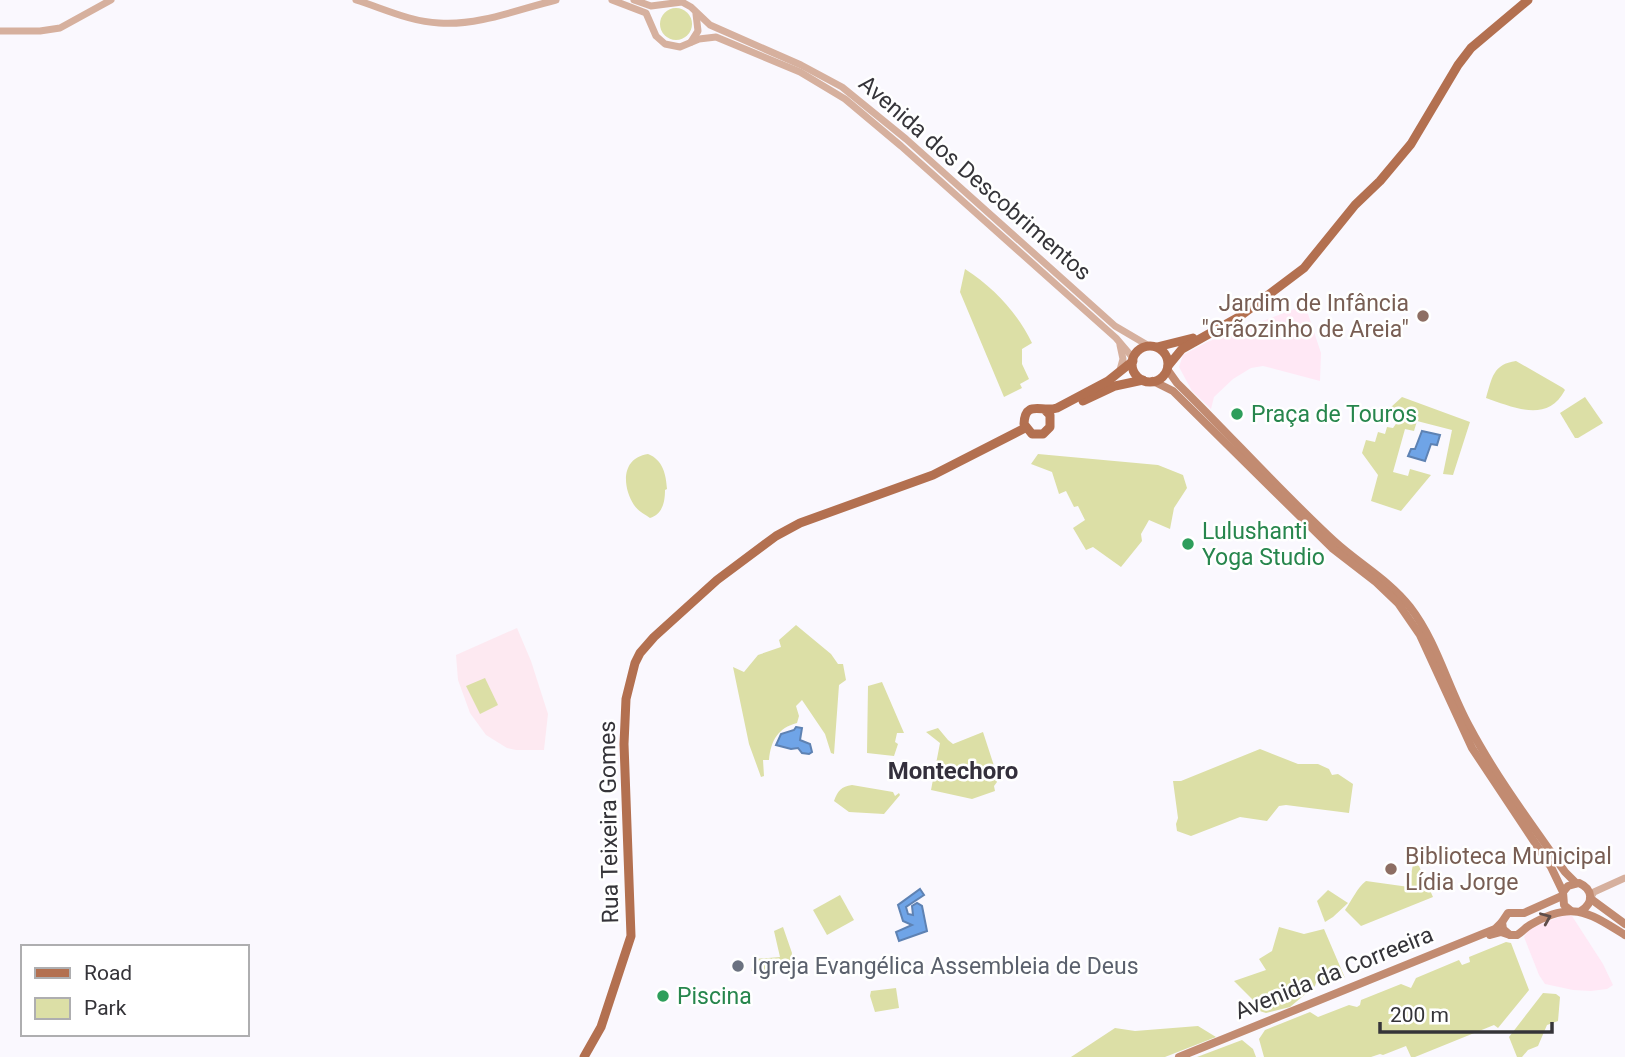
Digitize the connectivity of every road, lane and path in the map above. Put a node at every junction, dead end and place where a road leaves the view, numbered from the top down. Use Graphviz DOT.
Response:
graph roads {
  1 [pos="111,0"];
  2 [pos="356,0"];
  3 [pos="556,0"];
  4 [pos="612,0"];
  5 [pos="634,0"];
  6 [pos="1528,0"];
  7 [pos="667,3"];
  8 [pos="695,12"];
  9 [pos="654,29"];
  10 [pos="0,31"];
  11 [pos="690,42"];
  12 [pos="1239,317"];
  13 [pos="1116,338"];
  14 [pos="1153,346"];
  15 [pos="1133,359"];
  16 [pos="1168,368"];
  17 [pos="1119,373"];
  18 [pos="1148,381"];
  19 [pos="1044,409"];
  20 [pos="1051,420"];
  21 [pos="1025,428"];
  22 [pos="1625,878"];
  23 [pos="1576,883"];
  24 [pos="1613,883"];
  25 [pos="1585,886"];
  26 [pos="1562,894"];
  27 [pos="1591,898"];
  28 [pos="1570,911"];
  29 [pos="1581,911"];
  30 [pos="1518,913"];
  31 [pos="1502,922"];
  32 [pos="1625,924"];
  33 [pos="1524,929"];
  34 [pos="1510,935"];
  35 [pos="1625,935"];
  36 [pos="584,1057"];
  37 [pos="1179,1057"];
  38 [pos="1189,1057"];
  1 -- 10 [label="street"];
  2 -- 3 [label="street"];
  4 -- 9 [label="street"];
  5 -- 7 [label="street"];
  6 -- 12 [label="main road"];
  7 -- 8 [label="street"];
  7 -- 9 [label="street"];
  8 -- 11 [label="street"];
  8 -- 14 [label="street, Avenida dos Descobrimentos"];
  9 -- 11 [label="street"];
  11 -- 13 [label="street, Avenida dos Descobrimentos"];
  12 -- 14 [label="main road"];
  12 -- 16 [label="main road"];
  13 -- 15 [label="street, Avenida dos Descobrimentos"];
  13 -- 17 [label="street"];
  14 -- 15 [label="main road"];
  14 -- 16 [label="main road"];
  15 -- 17 [label="main road"];
  15 -- 18 [label="main road"];
  16 -- 18 [label="main road"];
  16 -- 23 [label="main road"];
  17 -- 19 [label="main road"];
  18 -- 20 [label="main road"];
  18 -- 26 [label="main road"];
  19 -- 20 [label="main road"];
  19 -- 21 [label="main road"];
  20 -- 21 [label="main road"];
  21 -- 36 [label="main road, Rua Teixeira Gomes"];
  22 -- 24 [label="street"];
  23 -- 25 [label="main road"];
  23 -- 26 [label="main road"];
  24 -- 25 [label="street"];
  24 -- 27 [label="street"];
  25 -- 27 [label="main road"];
  26 -- 28 [label="main road"];
  26 -- 30 [label="main road"];
  27 -- 29 [label="main road"];
  27 -- 32 [label="main road"];
  28 -- 29 [label="main road"];
  33 -- 28 [label="main road, one-way"];
  29 -- 35 [label="main road"];
  30 -- 31 [label="main road"];
  30 -- 33 [label="main road"];
  31 -- 34 [label="main road"];
  31 -- 37 [label="main road, Avenida da Correeira"];
  33 -- 34 [label="main road"];
  34 -- 38 [label="main road, Avenida da Correeira"];
}
